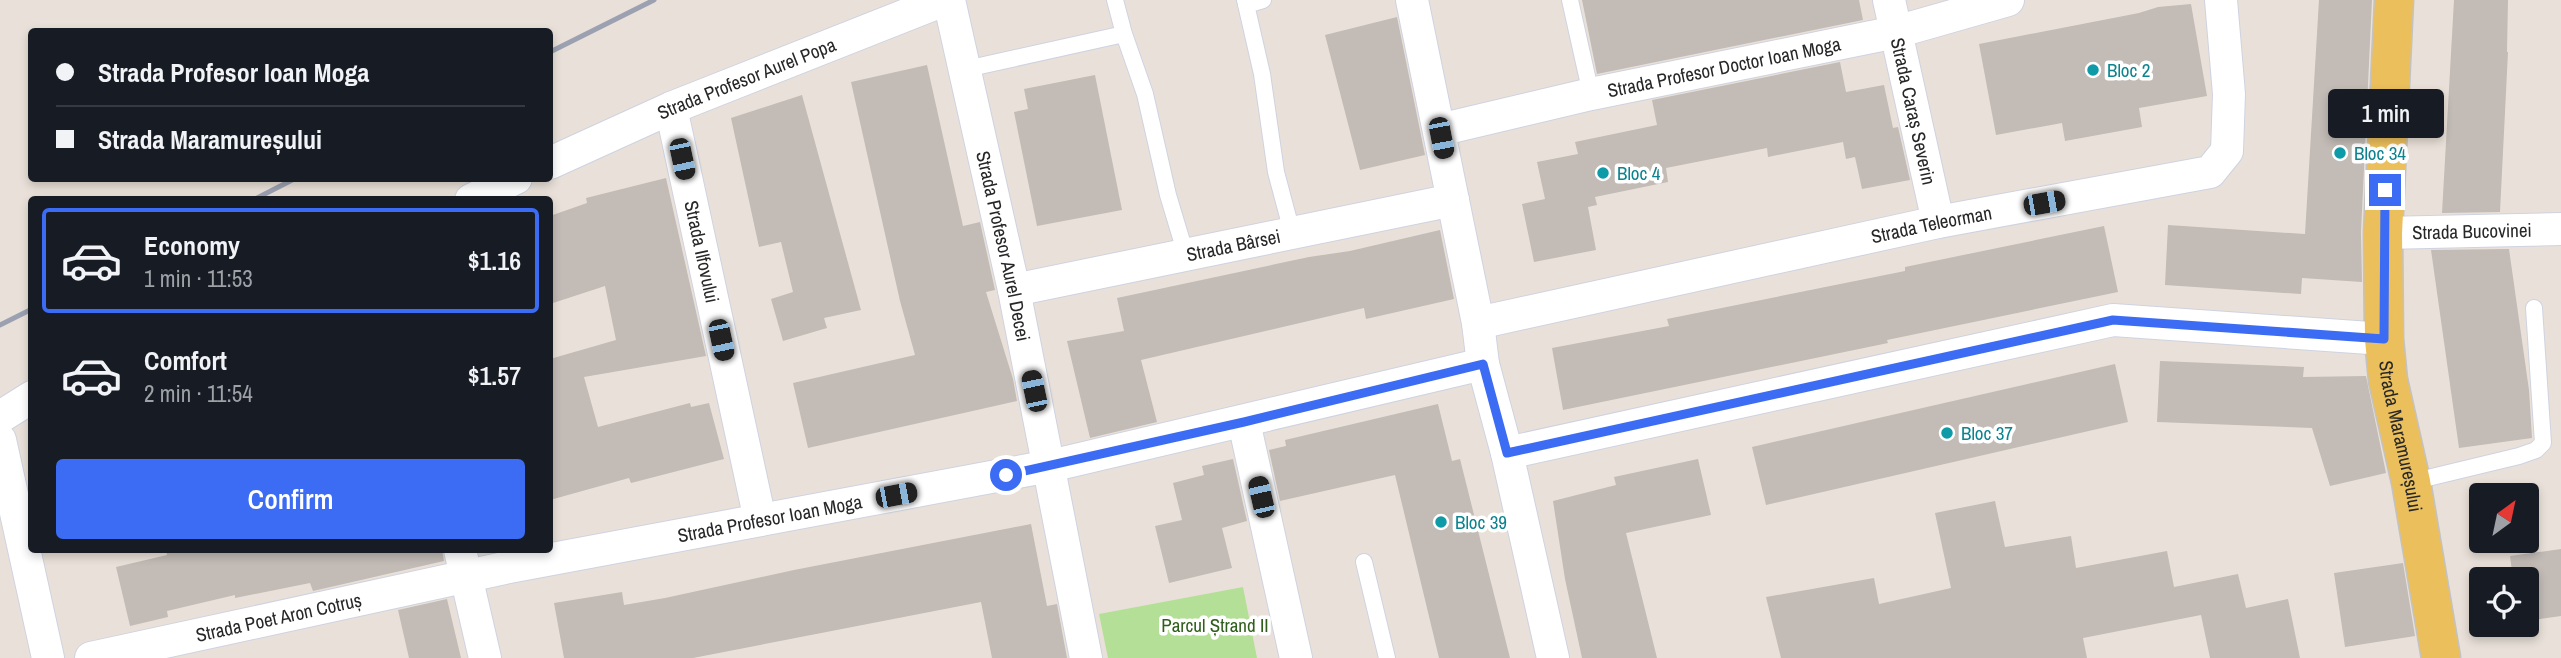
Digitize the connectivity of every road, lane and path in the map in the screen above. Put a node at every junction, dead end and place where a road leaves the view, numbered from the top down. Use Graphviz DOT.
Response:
graph roads {
  1 [pos="947,0"];
  2 [pos="1115,0"];
  3 [pos="1263,0"];
  4 [pos="1412,0"];
  5 [pos="1570,0"];
  6 [pos="1889,0"];
  7 [pos="2008,0"];
  8 [pos="2221,0"];
  9 [pos="2395,0"];
  10 [pos="1245,2"];
  11 [pos="1896,32"];
  12 [pos="1124,34"];
  13 [pos="966,69"];
  14 [pos="1591,94"];
  15 [pos="671,107"];
  16 [pos="1439,130"];
  17 [pos="553,162"];
  18 [pos="508,182"];
  19 [pos="479,196"];
  20 [pos="1453,200"];
  21 [pos="1938,222"];
  22 [pos="2561,229"];
  23 [pos="1292,232"];
  24 [pos="2383,233"];
  25 [pos="1186,255"];
  26 [pos="1014,290"];
  27 [pos="2534,308"];
  28 [pos="1478,323"];
  29 [pos="2384,339"];
  30 [pos="1483,364"];
  31 [pos="28,400"];
  32 [pos="0,417"];
  33 [pos="1244,422"];
  34 [pos="0,440"];
  35 [pos="1507,453"];
  36 [pos="1050,466"];
  37 [pos="2410,482"];
  38 [pos="760,520"];
  39 [pos="553,551"];
  40 [pos="540,553"];
  41 [pos="507,558"];
  42 [pos="1364,562"];
  43 [pos="463,563"];
  44 [pos="48,658"];
  45 [pos="91,658"];
  46 [pos="485,658"];
  47 [pos="1086,658"];
  48 [pos="1296,658"];
  49 [pos="1387,658"];
  50 [pos="1553,658"];
  51 [pos="2441,658"];
  1 -- 13 [label="street, Strada Profesor Aurel Decei"];
  1 -- 15 [label="street, Strada Profesor Aurel Popa"];
  2 -- 12 [label="lane"];
  3 -- 10 [label="lane"];
  4 -- 16 [label="street"];
  5 -- 14 [label="lane"];
  6 -- 11 [label="street, Strada Caraș Severin"];
  7 -- 11 [label="street, Strada Profesor Doctor Ioan Moga"];
  8 -- 21 [label="street, Strada Teleorman"];
  9 -- 24 [label="main road, Strada Maramureșului"];
  10 -- 23 [label="lane"];
  11 -- 14 [label="street, Strada Profesor Doctor Ioan Moga"];
  11 -- 21 [label="street, Strada Caraș Severin"];
  12 -- 13 [label="lane"];
  12 -- 25 [label="lane"];
  13 -- 26 [label="street, Strada Profesor Aurel Decei"];
  14 -- 16 [label="street, Strada Profesor Doctor Ioan Moga"];
  15 -- 17 [label="street, Strada Profesor Aurel Popa"];
  15 -- 38 [label="street, Strada Ilfovului"];
  16 -- 20 [label="street"];
  18 -- 19 [label="street"];
  20 -- 23 [label="street, Strada Bârsei"];
  20 -- 28 [label="street"];
  21 -- 28 [label="street, Strada Teleorman"];
  22 -- 24 [label="street, Strada Bucovinei"];
  23 -- 25 [label="street, Strada Bârsei"];
  24 -- 29 [label="main road, Strada Maramureșului"];
  25 -- 26 [label="street, Strada Bârsei"];
  26 -- 36 [label="street, Strada Profesor Aurel Decei"];
  27 -- 37 [label="lane"];
  28 -- 30 [label="street"];
  29 -- 35 [label="street"];
  29 -- 37 [label="main road, Strada Maramureșului"];
  30 -- 33 [label="street, Strada Profesor Ioan Moga"];
  30 -- 35 [label="street"];
  31 -- 32 [label="street"];
  33 -- 36 [label="street, Strada Profesor Ioan Moga"];
  33 -- 48 [label="street"];
  34 -- 44 [label="street"];
  35 -- 50 [label="street"];
  36 -- 38 [label="street, Strada Profesor Ioan Moga"];
  36 -- 47 [label="street, Strada Profesor Aurel Decei"];
  37 -- 51 [label="main road, Strada Maramureșului"];
  38 -- 39 [label="street, Strada Profesor Ioan Moga"];
  40 -- 41 [label="street, Strada Profesor Ioan Moga"];
  41 -- 43 [label="street, Strada Profesor Ioan Moga"];
  42 -- 49 [label="lane"];
  43 -- 45 [label="street, Strada Poet Aron Cotruș"];
  43 -- 46 [label="street"];
}
